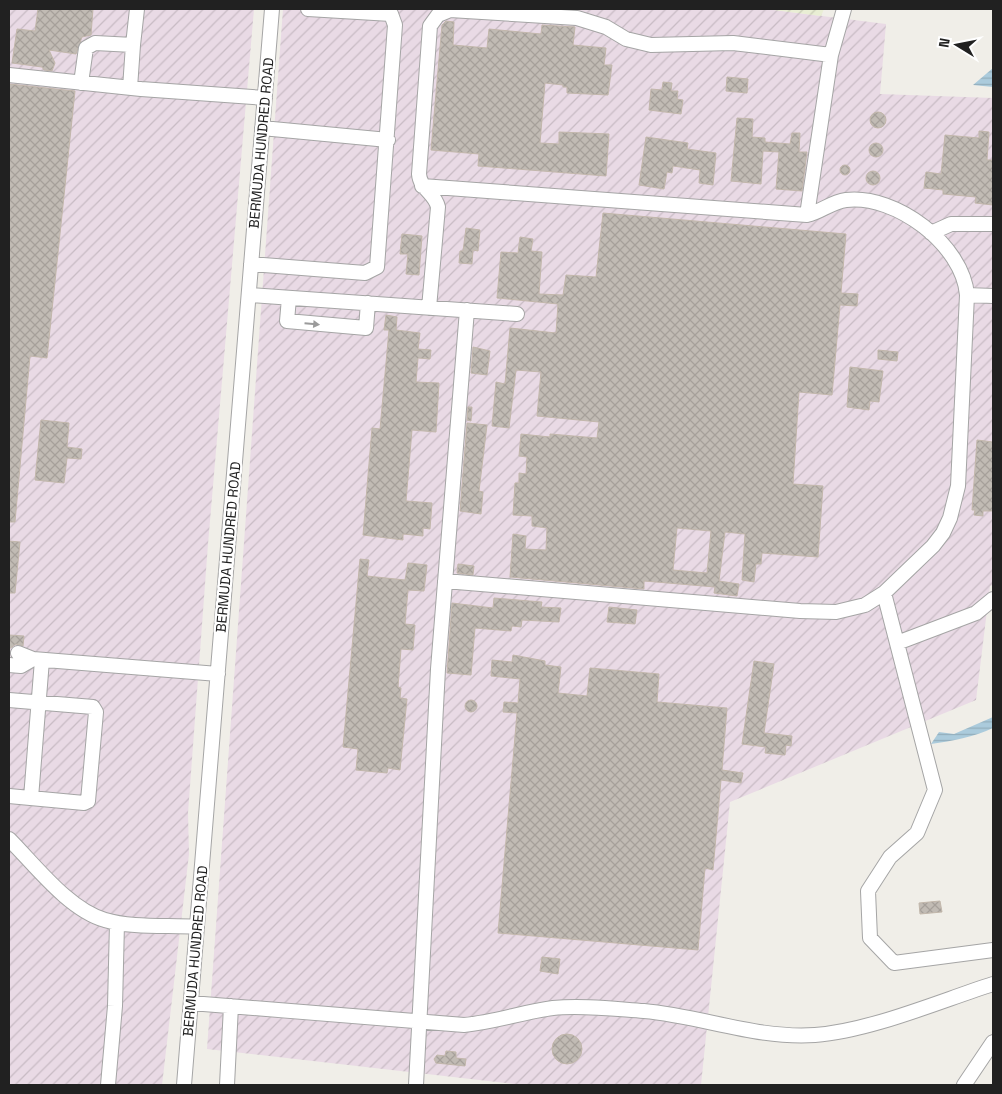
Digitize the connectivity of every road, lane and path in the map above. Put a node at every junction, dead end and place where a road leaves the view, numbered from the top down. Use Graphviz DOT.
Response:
graph roads {
  1 [pos="137,9"];
  2 [pos="272,9"];
  3 [pos="308,9"];
  4 [pos="844,9"];
  5 [pos="133,45"];
  6 [pos="831,56"];
  7 [pos="9,75"];
  8 [pos="81,83"];
  9 [pos="130,88"];
  10 [pos="265,98"];
  11 [pos="262,128"];
  12 [pos="388,140"];
  13 [pos="422,186"];
  14 [pos="807,215"];
  15 [pos="993,224"];
  16 [pos="931,232"];
  17 [pos="251,264"];
  18 [pos="249,295"];
  19 [pos="967,295"];
  20 [pos="993,296"];
  21 [pos="289,298"];
  22 [pos="368,303"];
  23 [pos="429,308"];
  24 [pos="467,310"];
  25 [pos="517,314"];
  26 [pos="445,581"];
  27 [pos="884,593"];
  28 [pos="993,599"];
  29 [pos="897,643"];
  30 [pos="18,653"];
  31 [pos="38,659"];
  32 [pos="9,665"];
  33 [pos="218,674"];
  34 [pos="9,700"];
  35 [pos="38,702"];
  36 [pos="9,796"];
  37 [pos="31,798"];
  38 [pos="9,839"];
  39 [pos="117,923"];
  40 [pos="197,927"];
  41 [pos="993,950"];
  42 [pos="993,984"];
  43 [pos="191,1003"];
  44 [pos="231,1006"];
  45 [pos="419,1021"];
  46 [pos="993,1042"];
  47 [pos="108,1085"];
  48 [pos="184,1085"];
  49 [pos="227,1085"];
  50 [pos="416,1085"];
  51 [pos="964,1085"];
  1 -- 5 [label="street"];
  2 -- 10 [label="street, BERMUDA HUNDRED ROAD"];
  3 -- 12 [label="street"];
  4 -- 6 [label="street"];
  5 -- 8 [label="street"];
  5 -- 9 [label="street"];
  6 -- 13 [label="street"];
  6 -- 14 [label="street"];
  7 -- 8 [label="street"];
  8 -- 9 [label="street"];
  9 -- 10 [label="street"];
  10 -- 11 [label="street, BERMUDA HUNDRED ROAD"];
  11 -- 12 [label="street"];
  11 -- 17 [label="street, BERMUDA HUNDRED ROAD"];
  12 -- 17 [label="street"];
  13 -- 14 [label="street"];
  13 -- 23 [label="street"];
  14 -- 16 [label="street"];
  15 -- 16 [label="street"];
  16 -- 19 [label="street"];
  17 -- 18 [label="street, BERMUDA HUNDRED ROAD"];
  18 -- 21 [label="street"];
  18 -- 33 [label="street, BERMUDA HUNDRED ROAD"];
  19 -- 20 [label="street"];
  19 -- 27 [label="street"];
  21 -- 22 [label="street"];
  21 -- 22 [label="street, one-way"];
  22 -- 23 [label="street"];
  23 -- 24 [label="street"];
  24 -- 25 [label="street"];
  24 -- 26 [label="street"];
  26 -- 27 [label="street"];
  26 -- 45 [label="street"];
  27 -- 29 [label="street"];
  28 -- 29 [label="street"];
  29 -- 41 [label="street"];
  30 -- 31 [label="street"];
  31 -- 32 [label="street"];
  31 -- 33 [label="street"];
  31 -- 35 [label="street"];
  33 -- 40 [label="street, BERMUDA HUNDRED ROAD"];
  34 -- 35 [label="street"];
  35 -- 37 [label="street"];
  35 -- 37 [label="street"];
  36 -- 37 [label="street"];
  38 -- 39 [label="street"];
  39 -- 40 [label="street"];
  39 -- 47 [label="street"];
  40 -- 43 [label="street, BERMUDA HUNDRED ROAD"];
  42 -- 45 [label="street"];
  43 -- 44 [label="street"];
  43 -- 48 [label="street, BERMUDA HUNDRED ROAD"];
  44 -- 45 [label="street"];
  44 -- 49 [label="street"];
  45 -- 50 [label="street"];
  46 -- 51 [label="street"];
}
